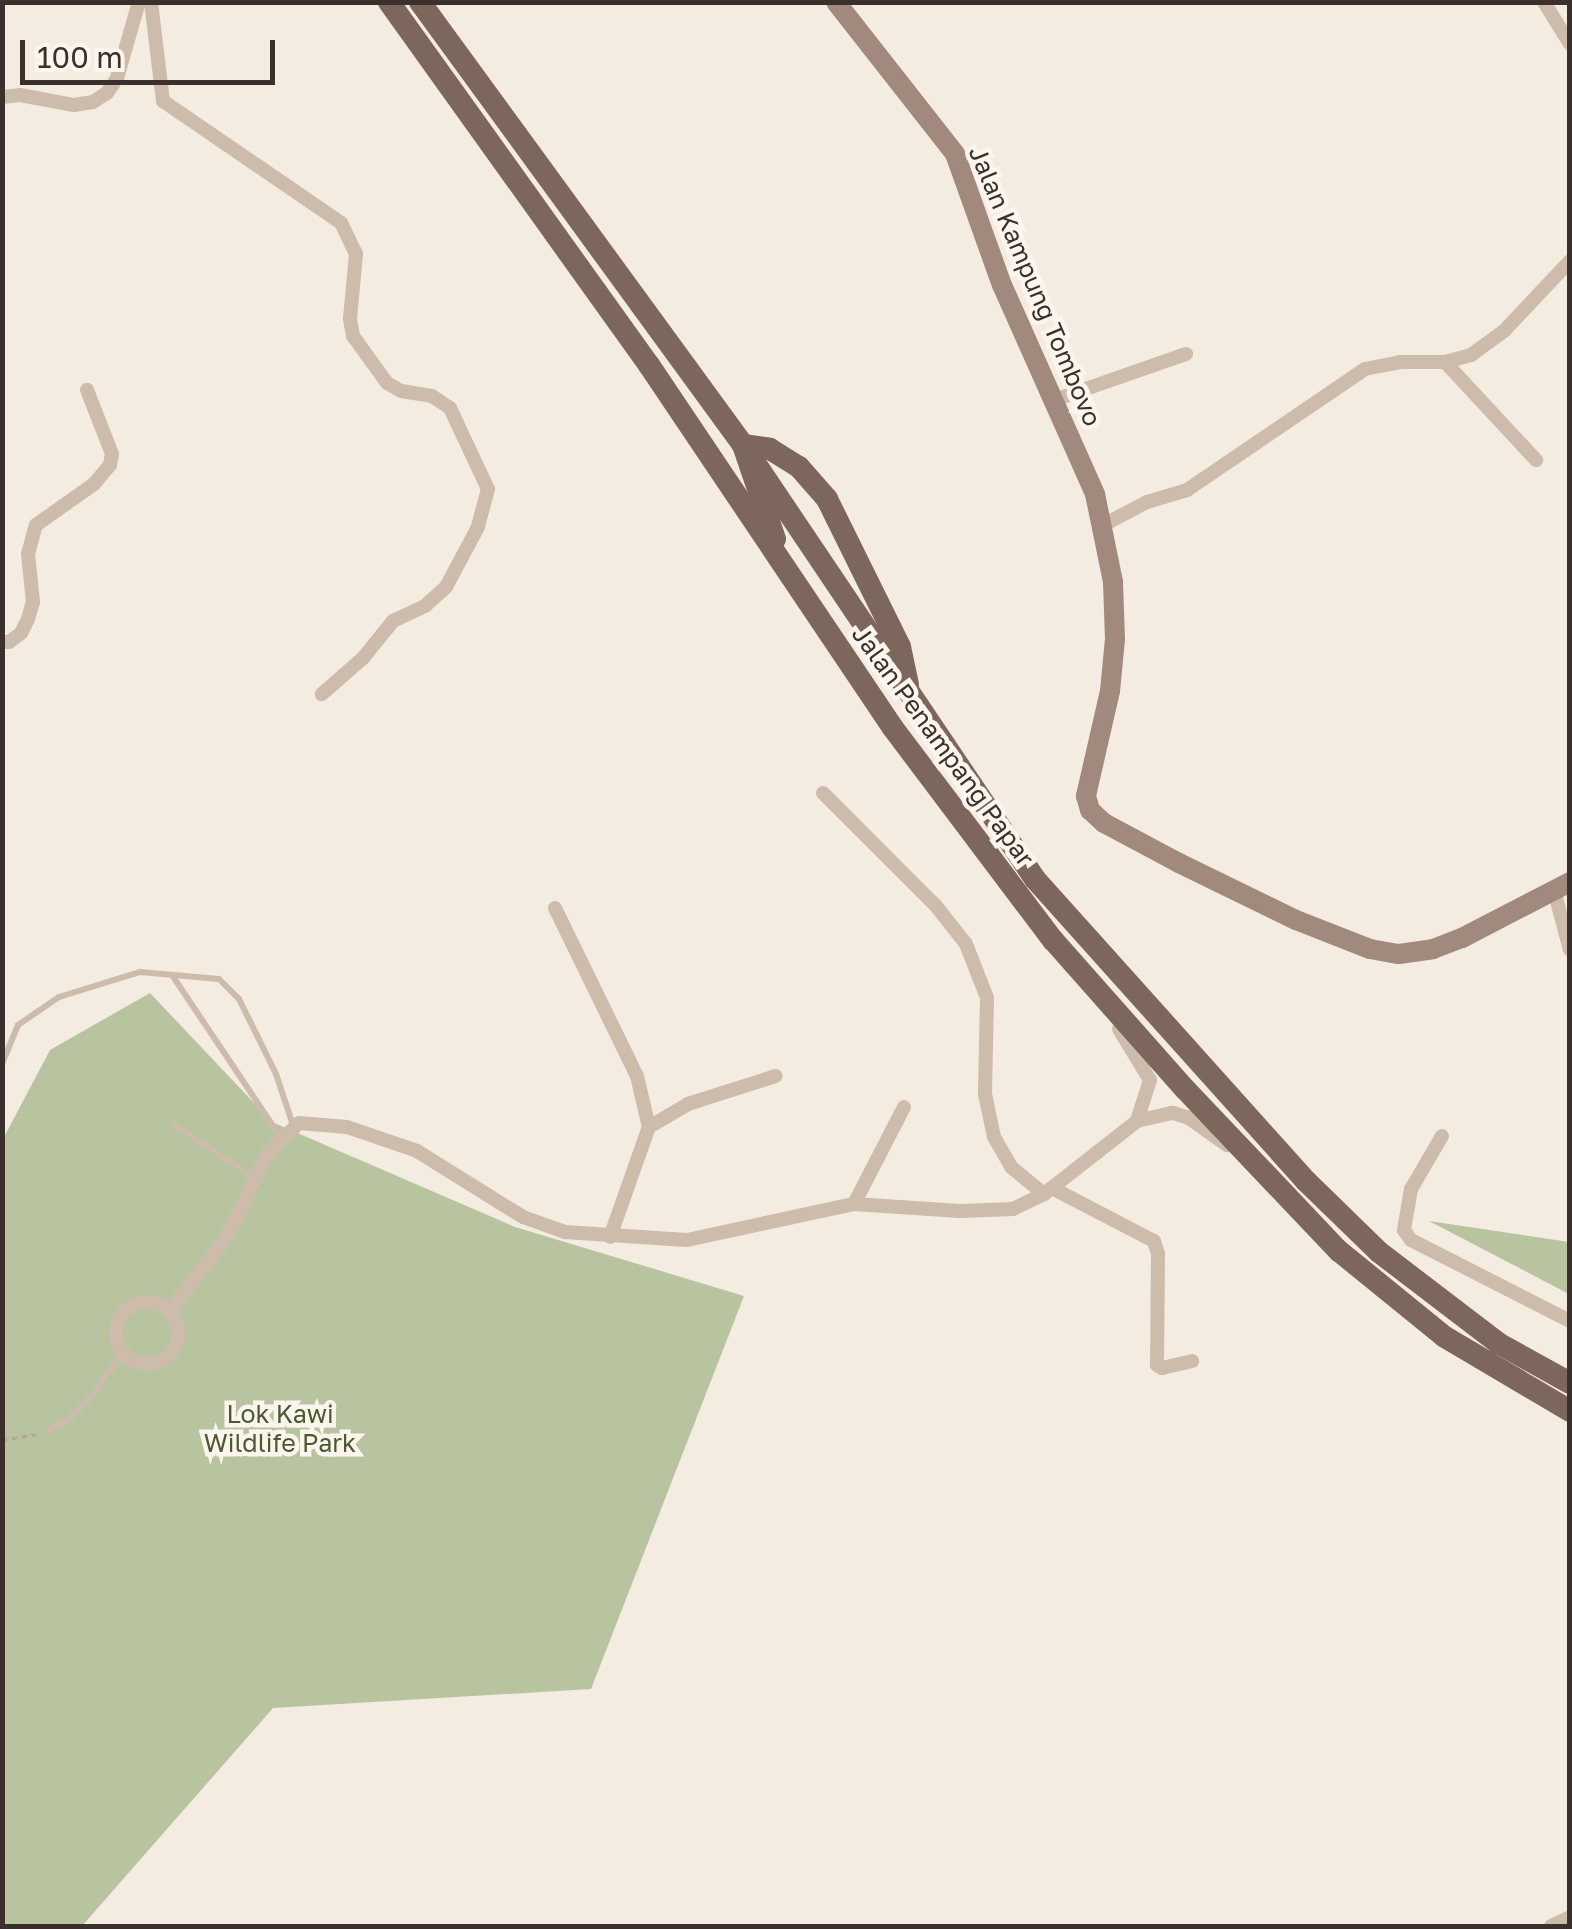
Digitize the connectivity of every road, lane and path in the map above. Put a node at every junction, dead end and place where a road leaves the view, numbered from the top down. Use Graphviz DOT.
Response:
graph roads {
  1 [pos="139,2"];
  2 [pos="151,2"];
  3 [pos="389,2"];
  4 [pos="420,2"];
  5 [pos="836,2"];
  6 [pos="1544,2"];
  7 [pos="1570,44"];
  8 [pos="2,97"];
  9 [pos="1570,261"];
  10 [pos="1186,354"];
  11 [pos="1446,362"];
  12 [pos="87,390"];
  13 [pos="1054,400"];
  14 [pos="742,445"];
  15 [pos="1536,460"];
  16 [pos="1102,525"];
  17 [pos="794,584"];
  18 [pos="2,642"];
  19 [pos="322,694"];
  20 [pos="910,696"];
  21 [pos="823,793"];
  22 [pos="1562,886"];
  23 [pos="555,908"];
  24 [pos="1570,950"];
  25 [pos="171,974"];
  26 [pos="1093,986"];
  27 [pos="2,1064"];
  28 [pos="776,1076"];
  29 [pos="904,1107"];
  30 [pos="1137,1121"];
  31 [pos="174,1125"];
  32 [pos="293,1126"];
  33 [pos="650,1127"];
  34 [pos="1442,1136"];
  35 [pos="280,1138"];
  36 [pos="1263,1173"];
  37 [pos="255,1179"];
  38 [pos="1048,1191"];
  39 [pos="854,1204"];
  40 [pos="610,1237"];
  41 [pos="170,1311"];
  42 [pos="1570,1321"];
  43 [pos="122,1353"];
  44 [pos="1192,1362"];
  45 [pos="1570,1383"];
  46 [pos="1570,1411"];
  47 [pos="47,1431"];
  48 [pos="2,1440"];
  49 [pos="1570,1917"];
  50 [pos="1551,1926"];
  1 -- 8 [label="street"];
  2 -- 19 [label="street"];
  3 -- 17 [label="main road, Jalan Penampang Papar"];
  4 -- 14 [label="main road, Jalan Penampang Papar"];
  5 -- 13 [label="street, Jalan Kampung Tombovo"];
  6 -- 7 [label="street"];
  9 -- 11 [label="street"];
  10 -- 13 [label="street"];
  11 -- 15 [label="street"];
  11 -- 16 [label="street"];
  12 -- 18 [label="street"];
  13 -- 16 [label="street, Jalan Kampung Tombovo"];
  14 -- 17 [label="main road"];
  14 -- 20 [label="main road, Jalan Penampang Papar"];
  14 -- 20 [label="main road"];
  16 -- 22 [label="street, Jalan Kampung Tombovo"];
  17 -- 26 [label="main road, Jalan Penampang Papar"];
  20 -- 45 [label="main road, Jalan Penampang Papar"];
  21 -- 38 [label="street"];
  22 -- 24 [label="street"];
  23 -- 33 [label="street"];
  25 -- 27 [label="lane"];
  25 -- 32 [label="lane"];
  25 -- 35 [label="lane"];
  26 -- 30 [label="street"];
  26 -- 36 [label="main road, Jalan Penampang Papar"];
  28 -- 33 [label="street"];
  29 -- 39 [label="street"];
  30 -- 36 [label="street"];
  30 -- 38 [label="street"];
  31 -- 37 [label="lane"];
  32 -- 35 [label="street"];
  32 -- 40 [label="street"];
  33 -- 40 [label="street"];
  34 -- 42 [label="street"];
  35 -- 37 [label="street"];
  36 -- 46 [label="main road, Jalan Penampang Papar"];
  37 -- 41 [label="street"];
  38 -- 39 [label="street"];
  38 -- 44 [label="street"];
  39 -- 40 [label="street"];
  41 -- 43 [label="street"];
  41 -- 43 [label="street"];
  43 -- 47 [label="lane"];
  47 -- 48 [label="path"];
  49 -- 50 [label="street"];
}
